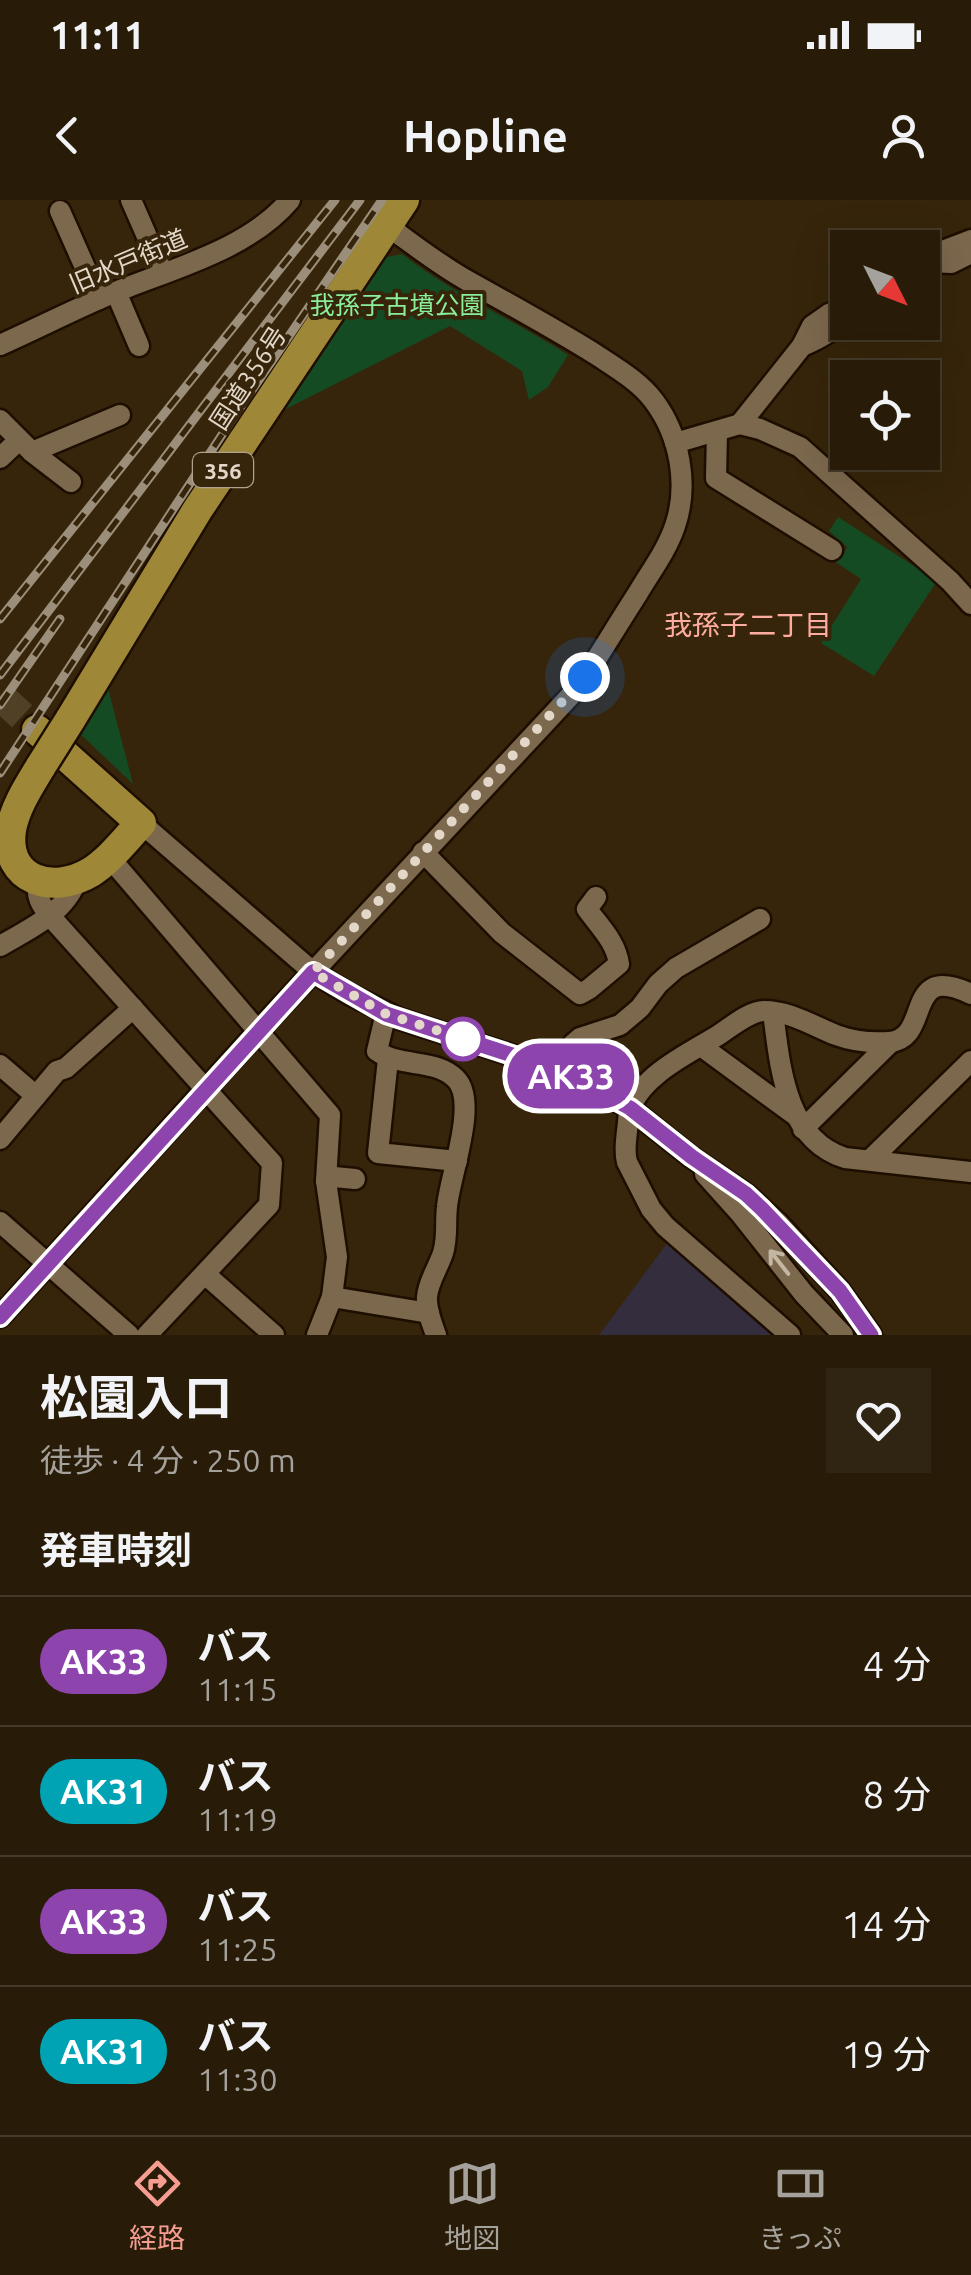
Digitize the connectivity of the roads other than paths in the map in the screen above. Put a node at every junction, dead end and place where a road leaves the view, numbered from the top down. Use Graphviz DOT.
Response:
graph roads {
  1 [pos="131,200"];
  2 [pos="290,200"];
  3 [pos="404,200"];
  4 [pos="60,211"];
  5 [pos="386,226"];
  6 [pos="971,240"];
  7 [pos="971,253"];
  8 [pos="940,254"];
  9 [pos="940,263"];
  10 [pos="164,273"];
  11 [pos="107,296"];
  12 [pos="830,314"];
  13 [pos="0,346"];
  14 [pos="139,346"];
  15 [pos="120,416"];
  16 [pos="0,420"];
  17 [pos="740,424"];
  18 [pos="717,432"];
  19 [pos="675,442"];
  20 [pos="26,446"];
  21 [pos="0,458"];
  22 [pos="71,482"];
  23 [pos="832,550"];
  24 [pos="971,604"];
  25 [pos="37,730"];
  26 [pos="141,823"];
  27 [pos="423,852"];
  28 [pos="109,857"];
  29 [pos="77,879"];
  30 [pos="39,882"];
  31 [pos="596,897"];
  32 [pos="50,916"];
  33 [pos="760,919"];
  34 [pos="0,946"];
  35 [pos="313,972"];
  36 [pos="971,994"];
  37 [pos="133,1008"];
  38 [pos="774,1012"];
  39 [pos="386,1014"];
  40 [pos="258,1030"];
  41 [pos="892,1042"];
  42 [pos="701,1046"];
  43 [pos="388,1059"];
  44 [pos="971,1061"];
  45 [pos="0,1064"];
  46 [pos="561,1071"];
  47 [pos="205,1090"];
  48 [pos="36,1096"];
  49 [pos="630,1108"];
  50 [pos="799,1122"];
  51 [pos="0,1139"];
  52 [pos="692,1157"];
  53 [pos="870,1160"];
  54 [pos="456,1161"];
  55 [pos="966,1165"];
  56 [pos="355,1180"];
  57 [pos="326,1182"];
  58 [pos="0,1222"];
  59 [pos="48,1262"];
  60 [pos="206,1274"];
  61 [pos="332,1296"];
  62 [pos="429,1313"];
  63 [pos="0,1317"];
  64 [pos="129,1335"];
  65 [pos="147,1335"];
  66 [pos="274,1335"];
  67 [pos="318,1335"];
  68 [pos="436,1335"];
  69 [pos="790,1335"];
  70 [pos="843,1335"];
  71 [pos="871,1335"];
  1 -- 10 [label="street"];
  2 -- 10 [label="street, 旧水戸街道"];
  3 -- 5 [label="highway, 国道356号 / 356"];
  4 -- 11 [label="street"];
  5 -- 19 [label="street"];
  5 -- 30 [label="highway, 国道356号 / 356, bridge"];
  6 -- 8 [label="street"];
  7 -- 9 [label="street"];
  10 -- 11 [label="street, 旧水戸街道"];
  11 -- 13 [label="street, 旧水戸街道"];
  11 -- 14 [label="street"];
  12 -- 17 [label="street"];
  15 -- 20 [label="street"];
  16 -- 20 [label="street"];
  17 -- 18 [label="street"];
  17 -- 24 [label="street"];
  18 -- 19 [label="street"];
  18 -- 23 [label="street"];
  19 -- 27 [label="street"];
  20 -- 21 [label="street"];
  20 -- 22 [label="street"];
  25 -- 26 [label="highway"];
  26 -- 28 [label="highway"];
  26 -- 35 [label="street"];
  27 -- 31 [label="street"];
  27 -- 35 [label="street"];
  28 -- 29 [label="highway"];
  28 -- 40 [label="street"];
  29 -- 30 [label="highway"];
  29 -- 32 [label="street"];
  30 -- 32 [label="street"];
  32 -- 34 [label="street"];
  32 -- 37 [label="street"];
  33 -- 46 [label="street"];
  35 -- 39 [label="street"];
  35 -- 40 [label="street"];
  36 -- 41 [label="street"];
  37 -- 47 [label="street"];
  37 -- 48 [label="street"];
  38 -- 41 [label="street"];
  38 -- 42 [label="street"];
  38 -- 50 [label="street"];
  39 -- 43 [label="street"];
  39 -- 46 [label="street"];
  40 -- 47 [label="street"];
  40 -- 57 [label="street"];
  41 -- 50 [label="street"];
  42 -- 49 [label="street"];
  42 -- 50 [label="street"];
  43 -- 54 [label="street"];
  43 -- 54 [label="street"];
  44 -- 53 [label="street"];
  45 -- 48 [label="street"];
  46 -- 49 [label="street"];
  47 -- 59 [label="street"];
  47 -- 60 [label="street"];
  48 -- 51 [label="street"];
  49 -- 52 [label="street"];
  49 -- 69 [label="street"];
  50 -- 53 [label="street"];
  70 -- 52 [label="street, one-way"];
  52 -- 71 [label="street"];
  53 -- 55 [label="street"];
  54 -- 62 [label="street"];
  56 -- 57 [label="street"];
  57 -- 61 [label="street"];
  58 -- 59 [label="street"];
  59 -- 63 [label="street"];
  59 -- 64 [label="street"];
  60 -- 65 [label="street"];
  60 -- 66 [label="street"];
  61 -- 62 [label="street"];
  61 -- 67 [label="street"];
  62 -- 68 [label="street"];
}
